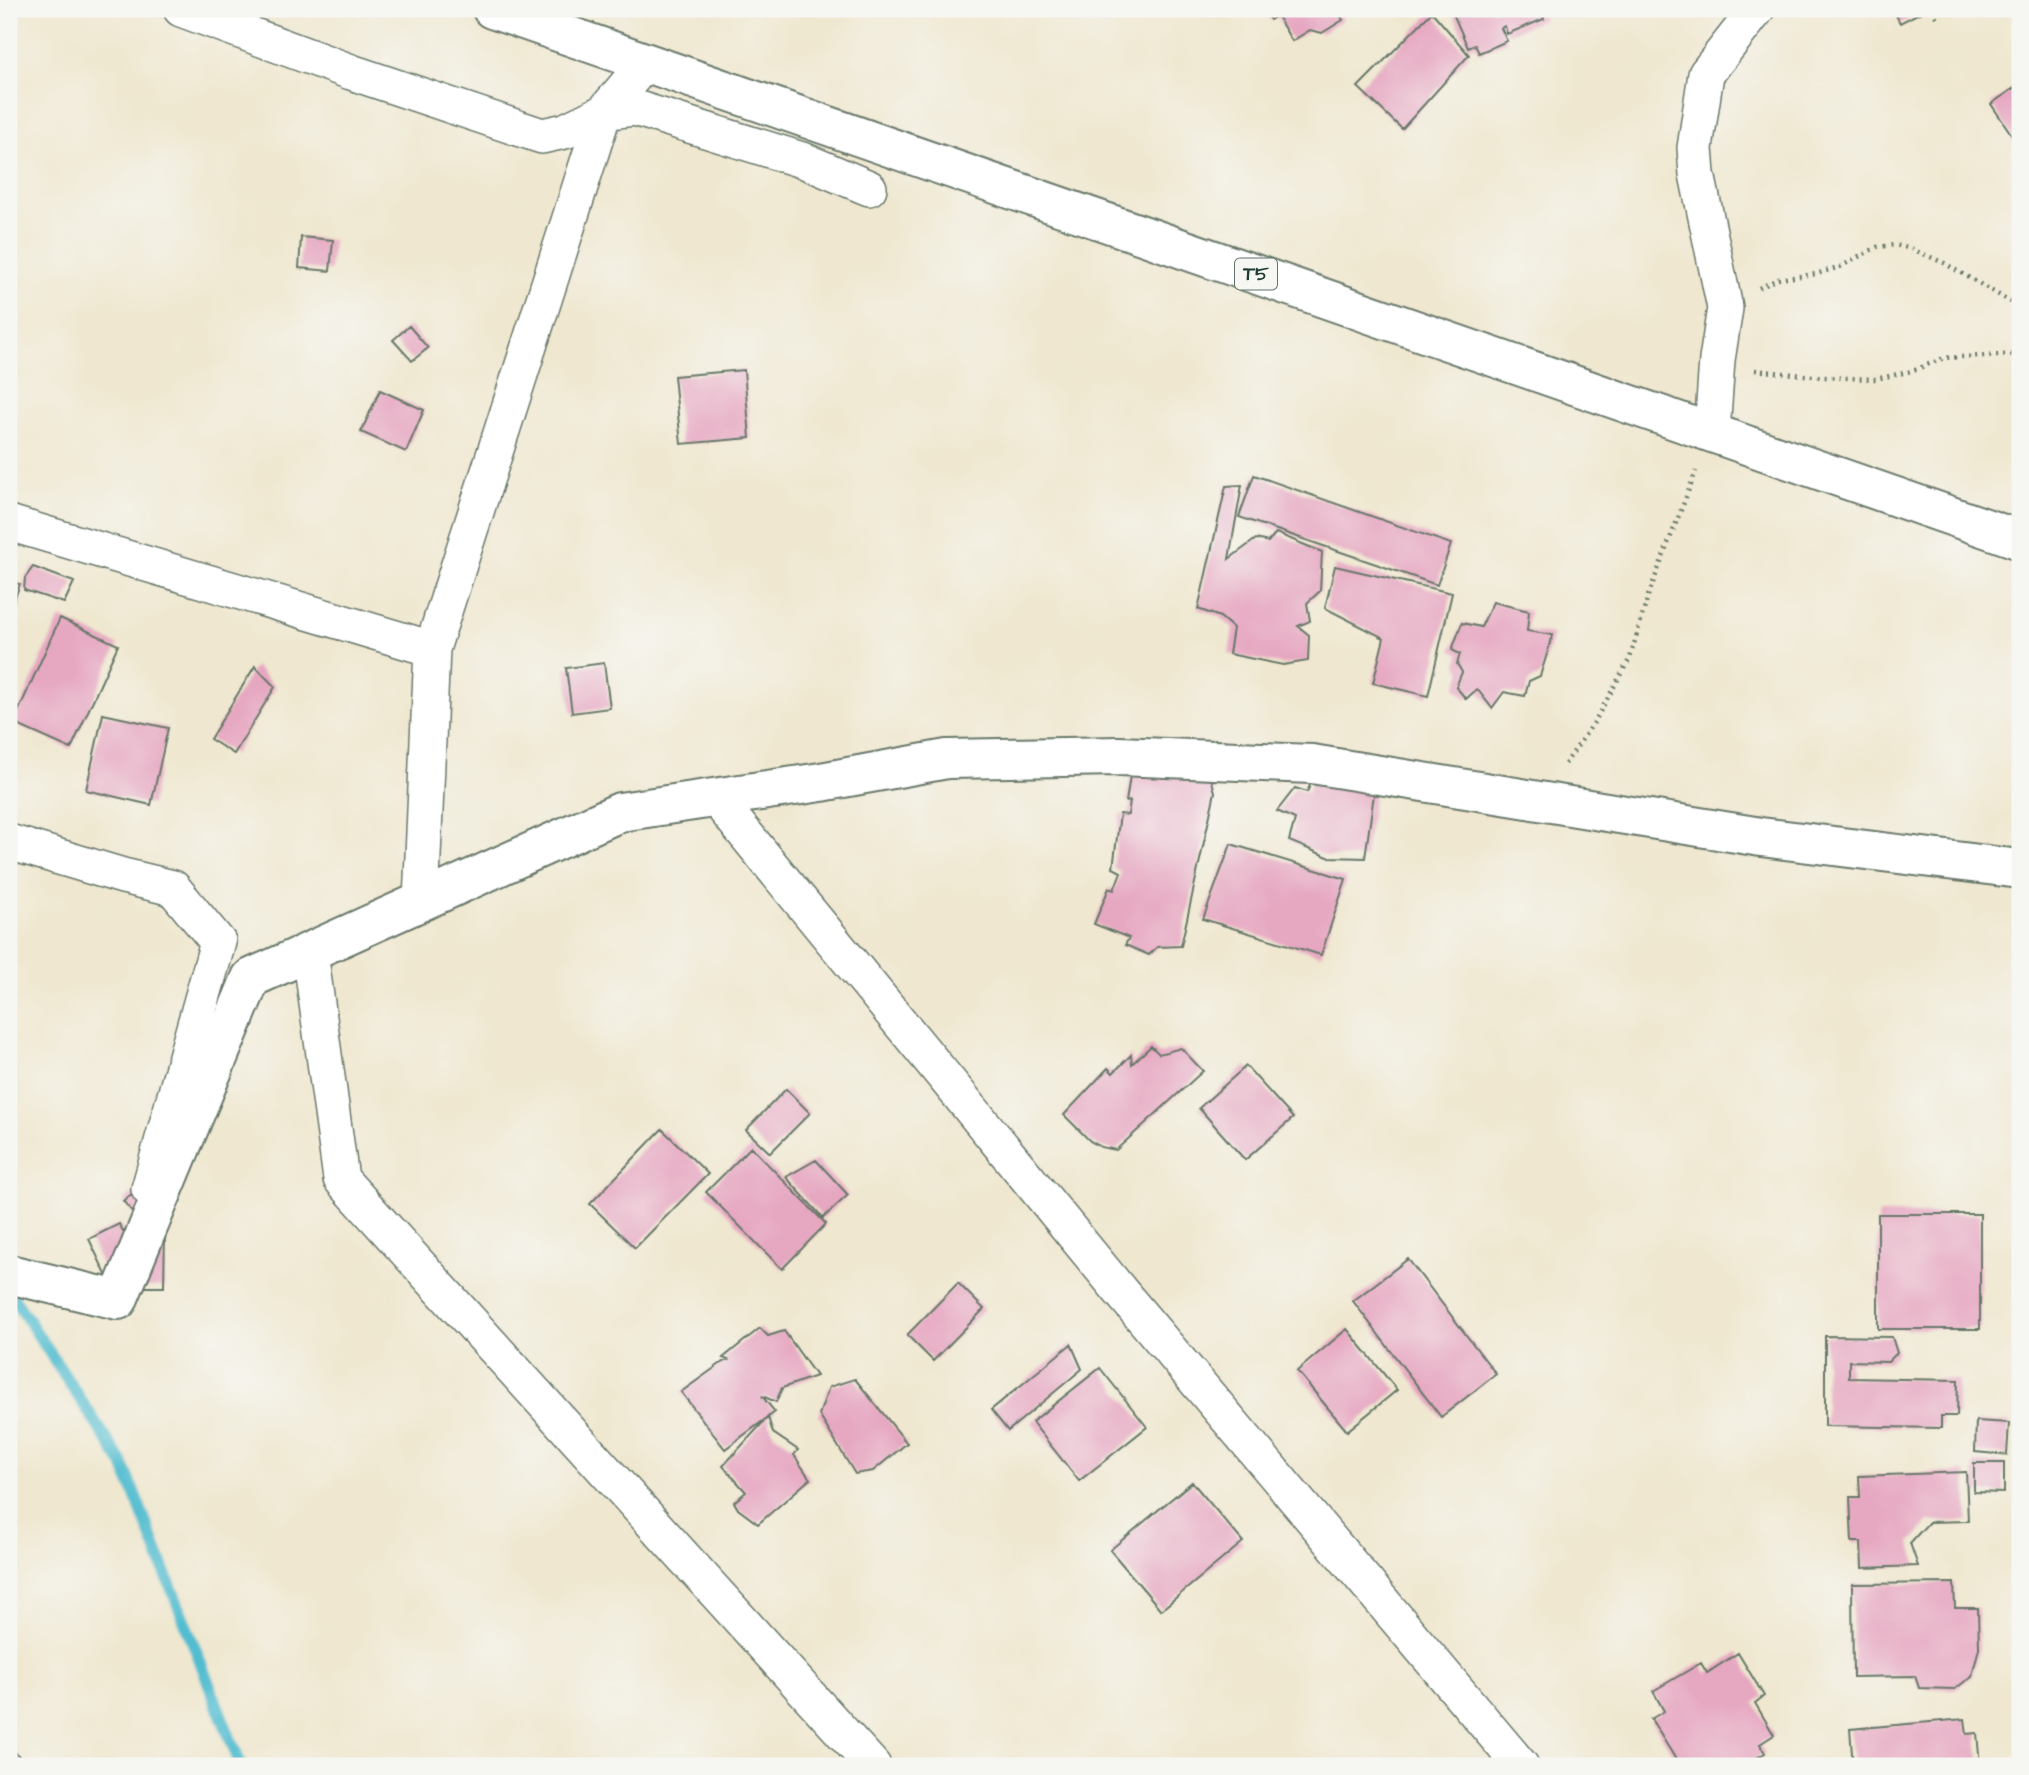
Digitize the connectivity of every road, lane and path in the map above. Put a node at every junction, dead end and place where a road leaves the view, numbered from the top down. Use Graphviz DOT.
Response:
graph roads {
  1 [pos="181,9"];
  2 [pos="492,9"];
  3 [pos="1757,9"];
  4 [pos="1933,9"];
  5 [pos="1938,22"];
  6 [pos="646,62"];
  7 [pos="604,112"];
  8 [pos="869,188"];
  9 [pos="1725,308"];
  10 [pos="2020,324"];
  11 [pos="2020,354"];
  12 [pos="1717,360"];
  13 [pos="1712,432"];
  14 [pos="9,523"];
  15 [pos="2020,540"];
  16 [pos="432,649"];
  17 [pos="715,797"];
  18 [pos="1541,800"];
  19 [pos="9,842"];
  20 [pos="2020,869"];
  21 [pos="421,902"];
  22 [pos="310,952"];
  23 [pos="9,1274"];
  24 [pos="118,1300"];
  25 [pos="873,1766"];
  26 [pos="1521,1766"];
  1 -- 7 [label="street"];
  2 -- 6 [label="main road, T5"];
  3 -- 9 [label="street"];
  4 -- 5 [label="path"];
  6 -- 7 [label="street"];
  6 -- 13 [label="main road, T5"];
  7 -- 8 [label="street"];
  7 -- 16 [label="street"];
  9 -- 10 [label="path"];
  9 -- 12 [label="street"];
  11 -- 12 [label="path"];
  12 -- 13 [label="street"];
  13 -- 15 [label="main road, T5"];
  13 -- 18 [label="path"];
  14 -- 16 [label="street"];
  16 -- 21 [label="street"];
  17 -- 18 [label="main road"];
  17 -- 21 [label="main road"];
  17 -- 26 [label="street"];
  18 -- 20 [label="main road"];
  19 -- 24 [label="street"];
  21 -- 22 [label="main road"];
  22 -- 24 [label="main road"];
  22 -- 25 [label="street"];
  23 -- 24 [label="main road"];
}
